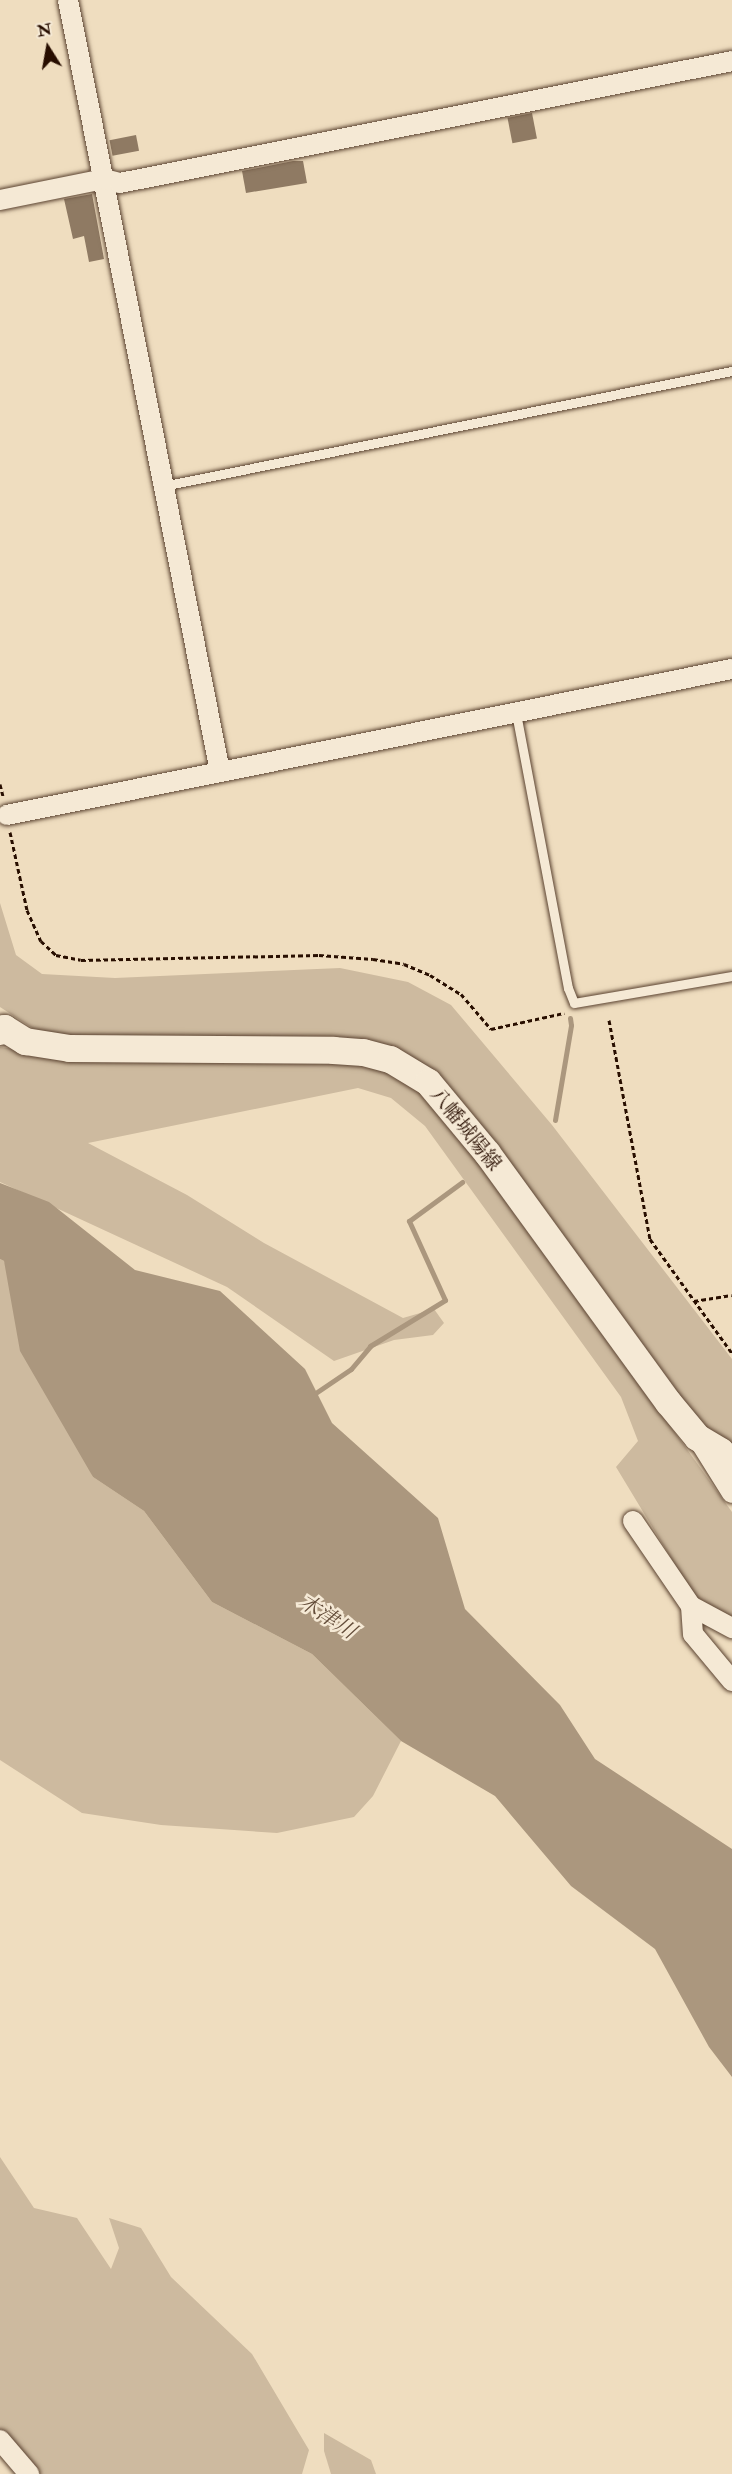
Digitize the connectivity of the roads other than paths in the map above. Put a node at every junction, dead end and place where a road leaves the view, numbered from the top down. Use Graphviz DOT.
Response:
graph roads {
  1 [pos="68,0"];
  2 [pos="732,61"];
  3 [pos="104,179"];
  4 [pos="0,200"];
  5 [pos="732,371"];
  6 [pos="163,486"];
  7 [pos="732,669"];
  8 [pos="516,713"];
  9 [pos="220,772"];
  10 [pos="7,816"];
  11 [pos="732,976"];
  12 [pos="1,1028"];
  13 [pos="697,1437"];
  14 [pos="732,1463"];
  15 [pos="732,1493"];
  16 [pos="633,1521"];
  17 [pos="691,1606"];
  18 [pos="732,1628"];
  19 [pos="732,1681"];
  20 [pos="0,2439"];
  21 [pos="29,2474"];
  1 -- 3 [label="street"];
  2 -- 3 [label="street"];
  3 -- 4 [label="street"];
  3 -- 6 [label="street"];
  5 -- 6 [label="lane"];
  6 -- 9 [label="street"];
  7 -- 8 [label="street"];
  8 -- 9 [label="street"];
  8 -- 11 [label="lane"];
  9 -- 10 [label="street"];
  12 -- 13 [label="main road, 八幡城陽線"];
  13 -- 14 [label="main road, 八幡城陽線"];
  13 -- 15 [label="street"];
  16 -- 17 [label="street"];
  17 -- 18 [label="street"];
  17 -- 19 [label="street"];
  20 -- 21 [label="street"];
}
